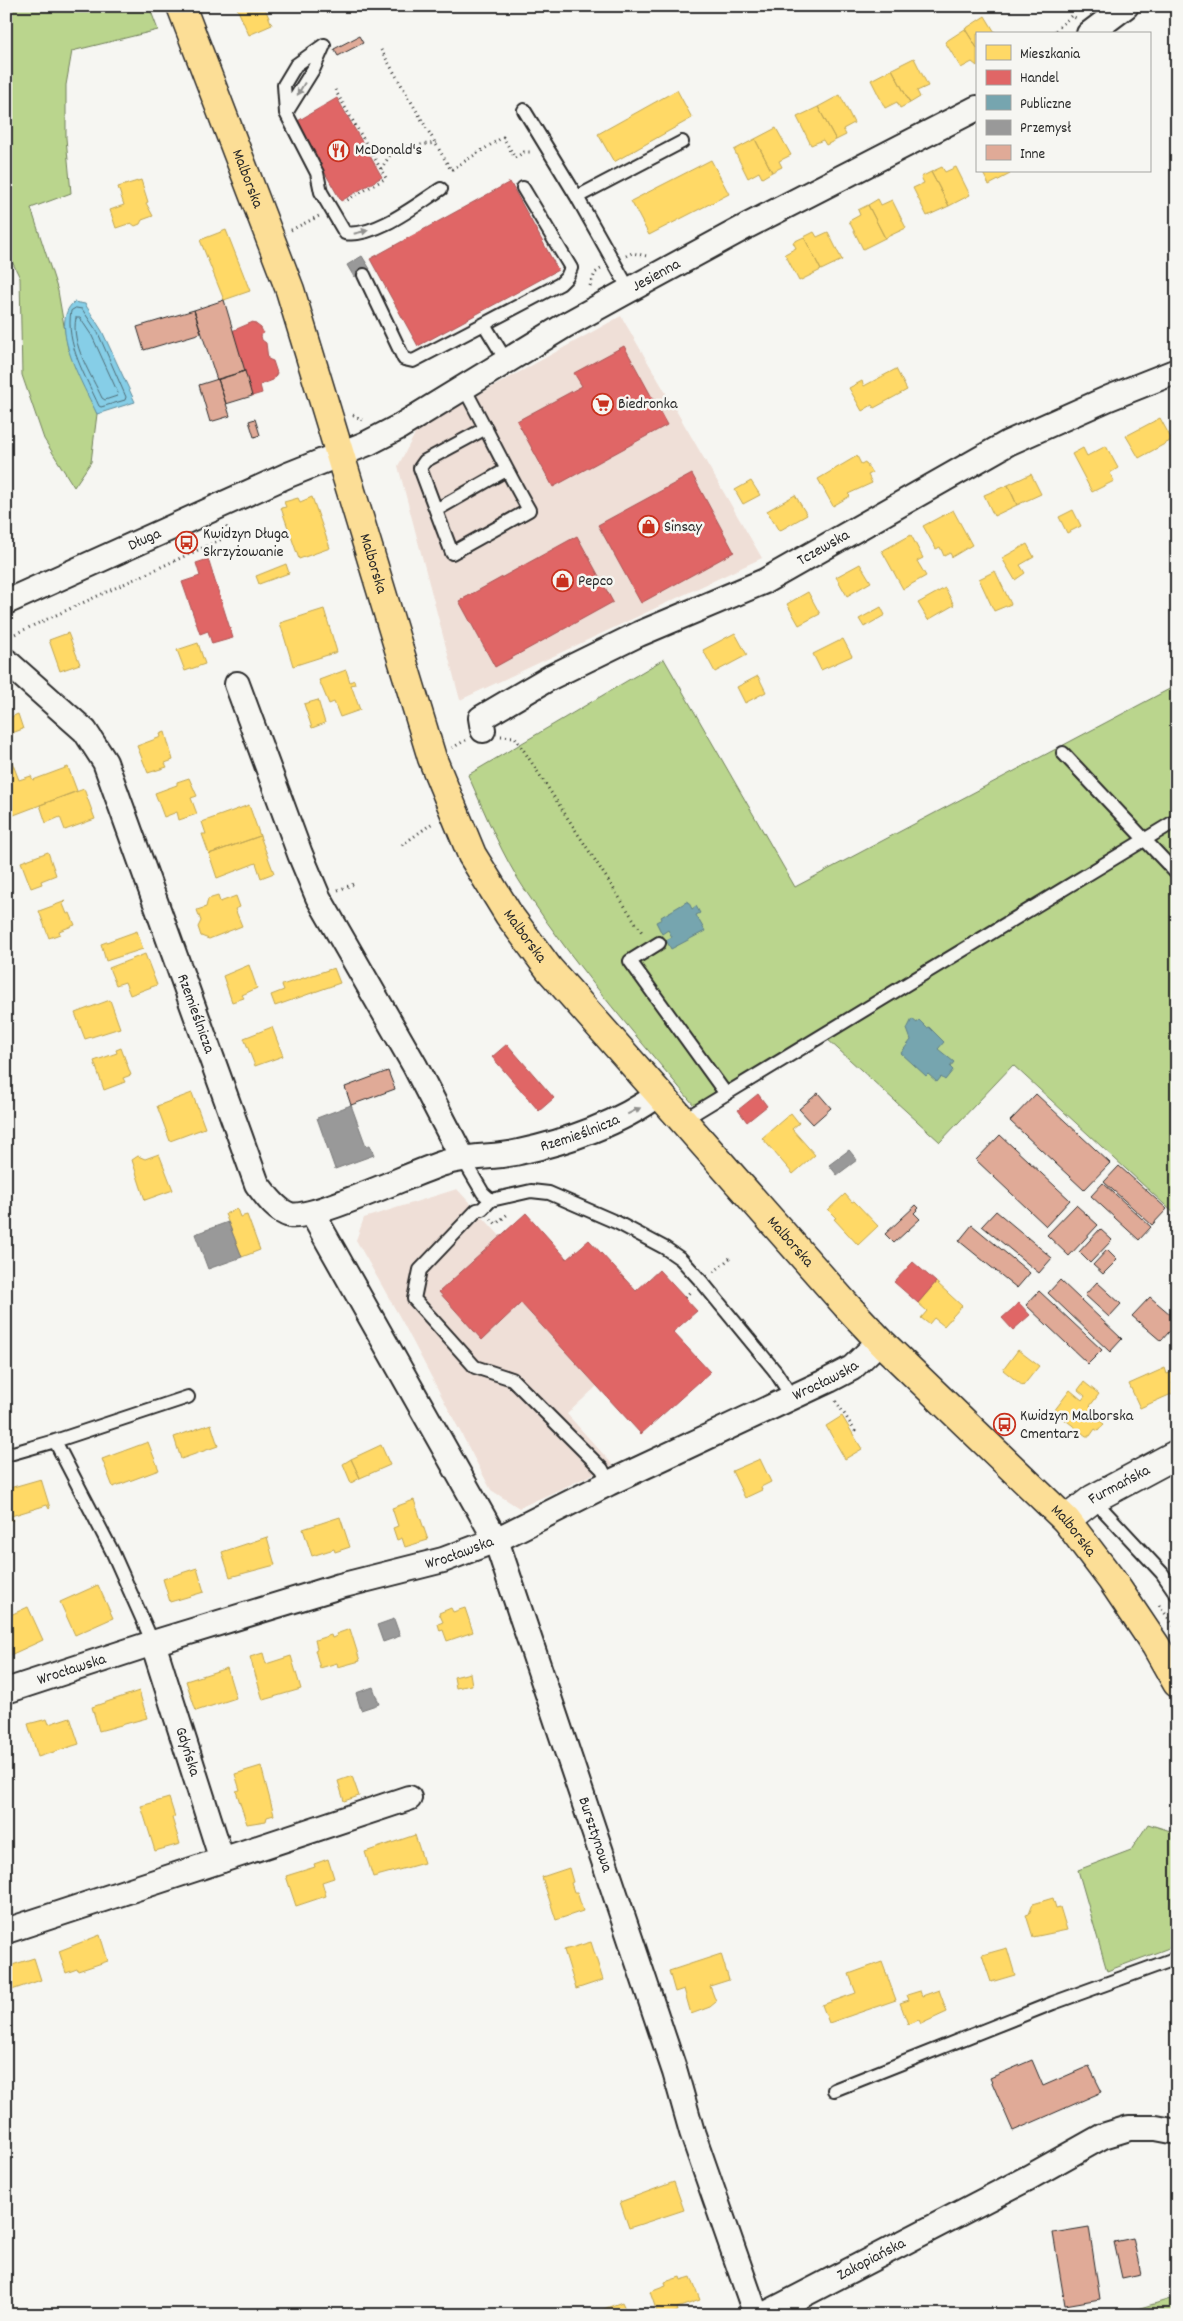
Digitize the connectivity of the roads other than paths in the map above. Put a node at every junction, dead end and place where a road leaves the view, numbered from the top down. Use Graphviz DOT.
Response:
graph roads {
  1 [pos="181,6"];
  2 [pos="1126,6"];
  3 [pos="1092,32"];
  4 [pos="324,45"];
  5 [pos="976,109"];
  6 [pos="524,110"];
  7 [pos="682,142"];
  8 [pos="523,188"];
  9 [pos="441,189"];
  10 [pos="577,197"];
  11 [pos="364,275"];
  12 [pos="630,291"];
  13 [pos="484,324"];
  14 [pos="507,362"];
  15 [pos="1177,371"];
  16 [pos="464,388"];
  17 [pos="486,428"];
  18 [pos="340,453"];
  19 [pos="506,470"];
  20 [pos="436,510"];
  21 [pos="6,602"];
  22 [pos="6,661"];
  23 [pos="237,684"];
  24 [pos="483,730"];
  25 [pos="1063,753"];
  26 [pos="1177,820"];
  27 [pos="1144,840"];
  28 [pos="1177,874"];
  29 [pos="655,945"];
  30 [pos="659,1094"];
  31 [pos="726,1094"];
  32 [pos="683,1120"];
  33 [pos="464,1159"];
  34 [pos="491,1200"];
  35 [pos="312,1212"];
  36 [pos="880,1341"];
  37 [pos="188,1397"];
  38 [pos="792,1397"];
  39 [pos="55,1441"];
  40 [pos="1177,1454"];
  41 [pos="6,1455"];
  42 [pos="609,1483"];
  43 [pos="1093,1499"];
  44 [pos="1066,1520"];
  45 [pos="496,1540"];
  46 [pos="1177,1595"];
  47 [pos="153,1643"];
  48 [pos="1177,1683"];
  49 [pos="6,1691"];
  50 [pos="410,1798"];
  51 [pos="222,1860"];
  52 [pos="6,1931"];
  53 [pos="1177,1958"];
  54 [pos="834,2090"];
  55 [pos="1177,2132"];
  56 [pos="756,2315"];
  57 [pos="764,2315"];
  1 -- 18 [label="main road, Malborska"];
  2 -- 3 [label="street"];
  4 -- 9 [label="lane, one-way"];
  5 -- 12 [label="street, Jesienna"];
  6 -- 10 [label="lane"];
  7 -- 10 [label="lane"];
  8 -- 13 [label="lane"];
  10 -- 12 [label="lane"];
  11 -- 13 [label="lane"];
  12 -- 14 [label="street, Jesienna"];
  13 -- 14 [label="lane"];
  14 -- 16 [label="street, Jesienna"];
  15 -- 24 [label="street, Tczewska"];
  16 -- 17 [label="lane"];
  16 -- 18 [label="street, Jesienna"];
  17 -- 19 [label="lane"];
  17 -- 20 [label="lane"];
  18 -- 21 [label="street, Długa"];
  18 -- 30 [label="main road, Malborska"];
  19 -- 20 [label="lane"];
  19 -- 20 [label="lane"];
  22 -- 35 [label="street, Rzemieślnicza"];
  23 -- 33 [label="street"];
  25 -- 27 [label="lane"];
  26 -- 27 [label="lane"];
  27 -- 28 [label="lane"];
  27 -- 31 [label="lane"];
  29 -- 31 [label="lane"];
  30 -- 32 [label="main road, Malborska"];
  33 -- 30 [label="street, Rzemieślnicza, one-way"];
  31 -- 32 [label="lane"];
  32 -- 36 [label="main road, Malborska"];
  33 -- 34 [label="lane"];
  33 -- 35 [label="street, Rzemieślnicza"];
  34 -- 38 [label="lane"];
  34 -- 42 [label="lane"];
  35 -- 45 [label="street, Bursztynowa"];
  36 -- 38 [label="street, Wrocławska"];
  36 -- 44 [label="main road, Malborska"];
  37 -- 39 [label="lane"];
  38 -- 42 [label="street, Wrocławska"];
  39 -- 41 [label="lane"];
  39 -- 47 [label="lane"];
  40 -- 43 [label="street, Furmańska"];
  42 -- 45 [label="street, Wrocławska"];
  43 -- 44 [label="street, Furmańska"];
  43 -- 46 [label="lane"];
  44 -- 48 [label="main road, Malborska"];
  45 -- 47 [label="street, Wrocławska"];
  45 -- 56 [label="street, Bursztynowa"];
  47 -- 49 [label="street, Wrocławska"];
  47 -- 51 [label="street, Gdyńska"];
  50 -- 51 [label="street"];
  51 -- 52 [label="street"];
  53 -- 54 [label="lane"];
  55 -- 57 [label="street, Zakopiańska"];
}
